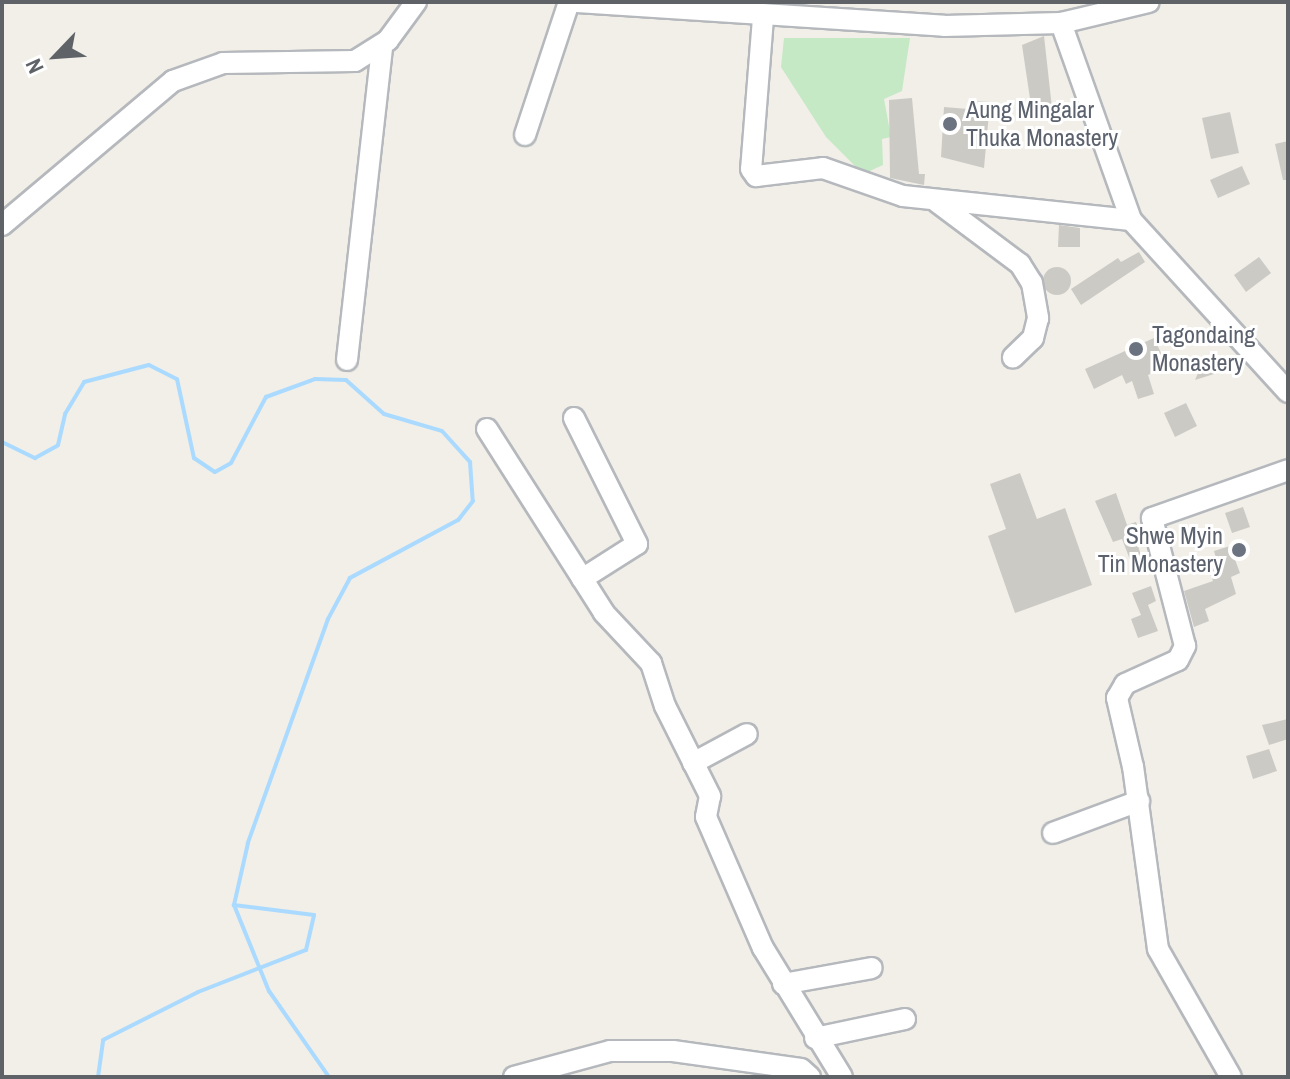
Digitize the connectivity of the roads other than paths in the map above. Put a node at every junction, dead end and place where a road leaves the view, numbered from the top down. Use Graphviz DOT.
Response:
graph roads {
  1 [pos="416,2"];
  2 [pos="569,2"];
  3 [pos="577,2"];
  4 [pos="1149,2"];
  5 [pos="645,5"];
  6 [pos="842,10"];
  7 [pos="763,18"];
  8 [pos="1061,23"];
  9 [pos="382,46"];
  10 [pos="525,135"];
  11 [pos="933,200"];
  12 [pos="1131,220"];
  13 [pos="2,225"];
  14 [pos="1013,357"];
  15 [pos="347,360"];
  16 [pos="1288,392"];
  17 [pos="574,418"];
  18 [pos="487,429"];
  19 [pos="1288,470"];
  20 [pos="582,579"];
  21 [pos="747,734"];
  22 [pos="693,763"];
  23 [pos="1139,801"];
  24 [pos="1053,833"];
  25 [pos="872,968"];
  26 [pos="783,984"];
  27 [pos="905,1019"];
  28 [pos="815,1038"];
  29 [pos="514,1077"];
  30 [pos="810,1077"];
  31 [pos="842,1077"];
  32 [pos="1231,1077"];
  1 -- 9 [label="street"];
  2 -- 10 [label="street"];
  3 -- 5 [label="street"];
  4 -- 8 [label="street"];
  5 -- 7 [label="street"];
  6 -- 7 [label="street"];
  6 -- 8 [label="street"];
  7 -- 11 [label="street"];
  8 -- 12 [label="street"];
  9 -- 13 [label="street"];
  9 -- 15 [label="street"];
  11 -- 12 [label="street"];
  11 -- 14 [label="street"];
  12 -- 16 [label="street"];
  17 -- 20 [label="street"];
  18 -- 20 [label="street"];
  19 -- 23 [label="street"];
  20 -- 22 [label="street"];
  21 -- 22 [label="street"];
  22 -- 26 [label="street"];
  23 -- 24 [label="street"];
  23 -- 32 [label="street"];
  25 -- 26 [label="street"];
  26 -- 28 [label="street"];
  27 -- 28 [label="street"];
  28 -- 31 [label="street"];
  29 -- 30 [label="street"];
}
